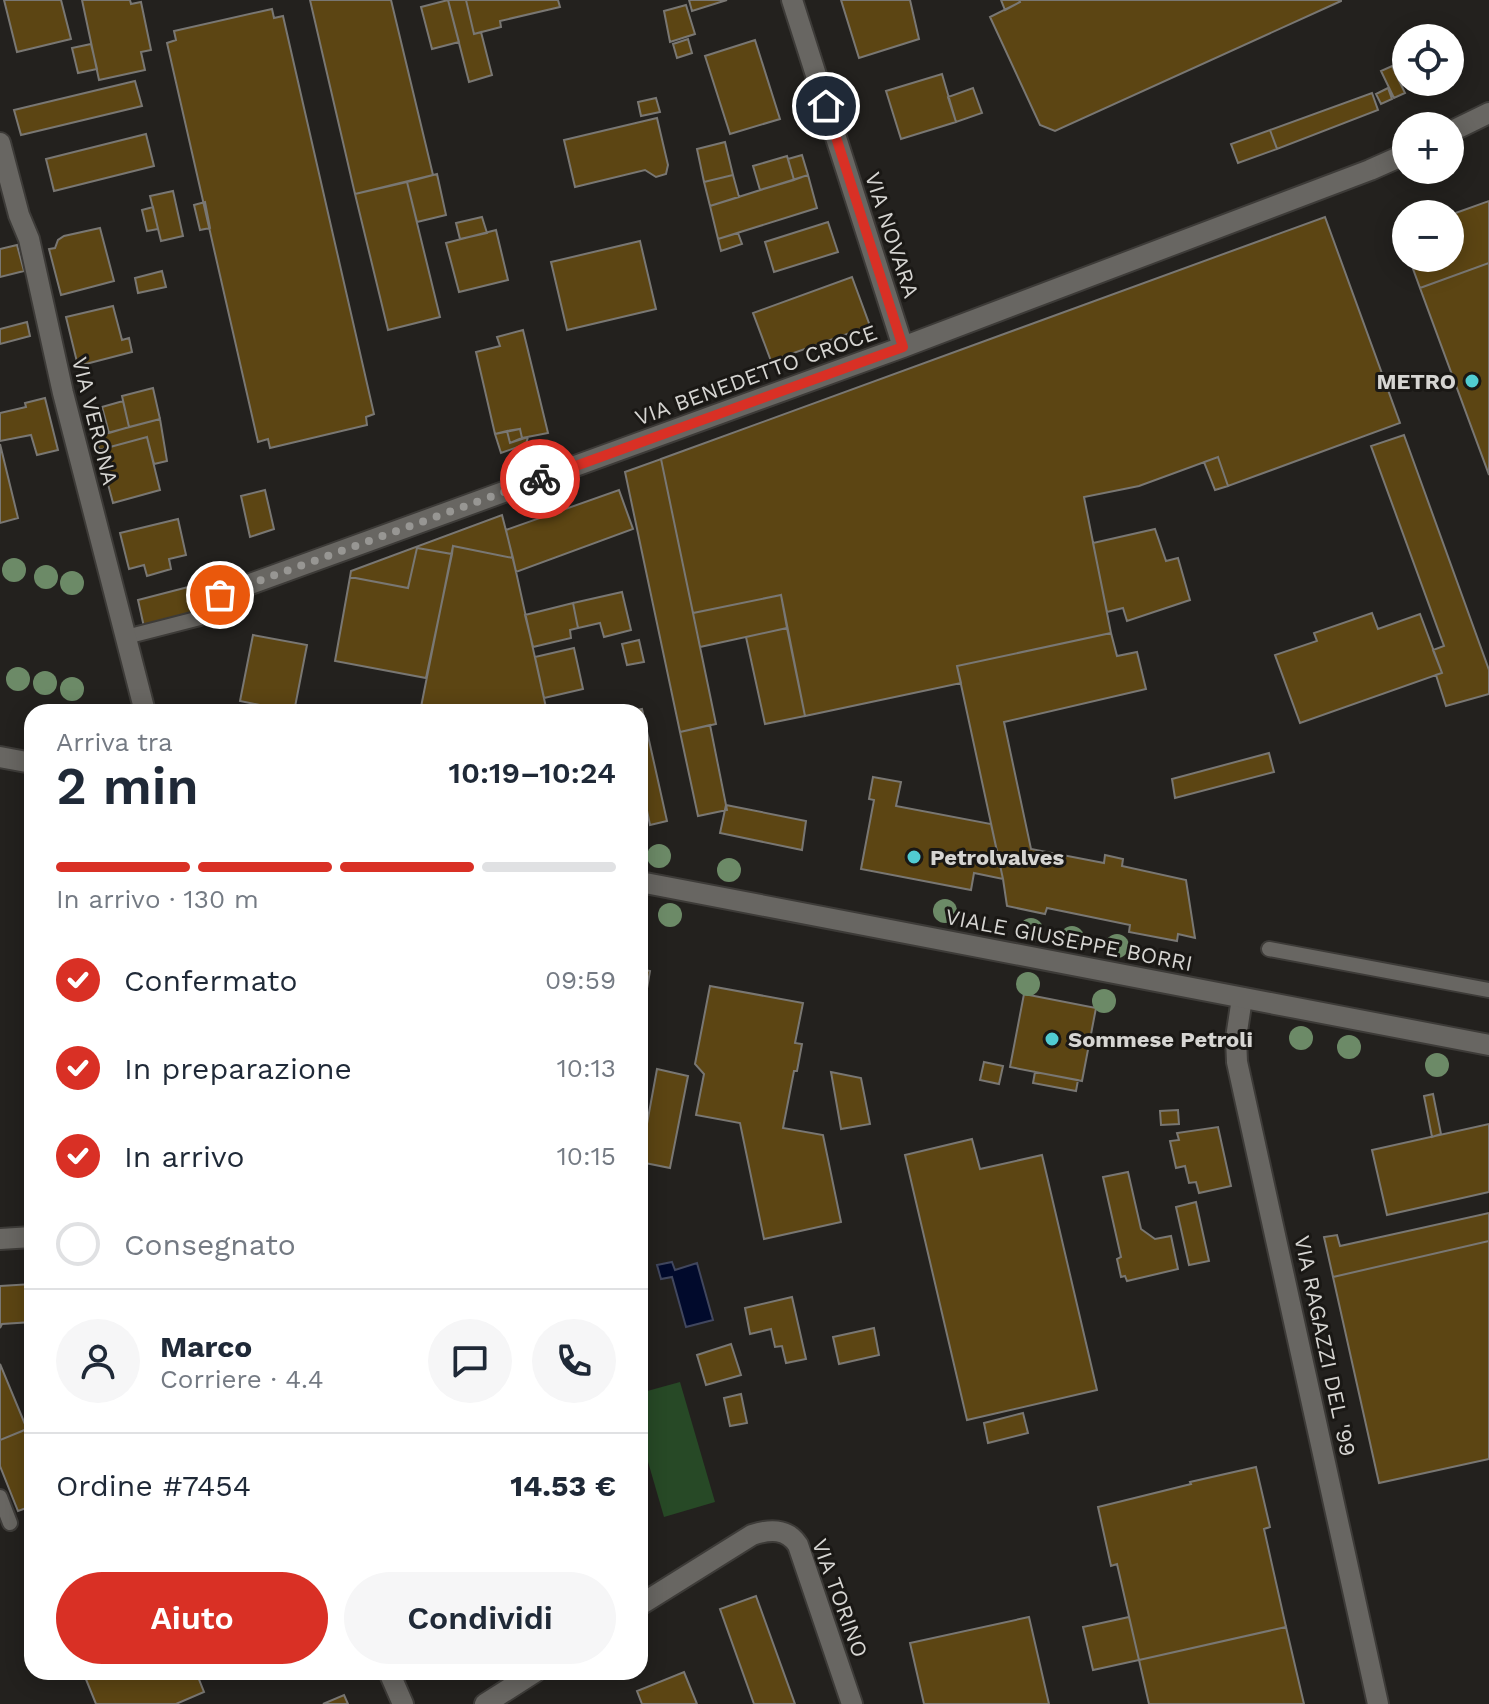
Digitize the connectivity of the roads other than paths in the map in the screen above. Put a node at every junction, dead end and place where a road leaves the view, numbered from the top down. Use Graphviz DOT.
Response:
graph roads {
  1 [pos="792,0"];
  2 [pos="1489,113"];
  3 [pos="1464,125"];
  4 [pos="0,143"];
  5 [pos="1392,160"];
  6 [pos="903,347"];
  7 [pos="220,595"];
  8 [pos="126,637"];
  9 [pos="143,704"];
  10 [pos="0,757"];
  11 [pos="24,762"];
  12 [pos="648,884"];
  13 [pos="1269,949"];
  14 [pos="1489,990"];
  15 [pos="1242,998"];
  16 [pos="1489,1045"];
  17 [pos="24,1238"];
  18 [pos="0,1239"];
  19 [pos="0,1497"];
  20 [pos="10,1523"];
  21 [pos="648,1600"];
  22 [pos="392,1680"];
  23 [pos="522,1680"];
  24 [pos="403,1704"];
  25 [pos="485,1704"];
  26 [pos="852,1704"];
  27 [pos="1378,1704"];
  1 -- 6 [label="street, VIA NOVARA"];
  2 -- 3 [label="street"];
  4 -- 8 [label="street, VIA VERONA"];
  5 -- 6 [label="street, VIA BENEDETTO CROCE"];
  6 -- 7 [label="street, VIA BENEDETTO CROCE"];
  7 -- 8 [label="lane, VIA BENEDETTO CROCE"];
  8 -- 9 [label="street, VIA VERONA"];
  10 -- 11 [label="street"];
  12 -- 15 [label="street, VIALE GIUSEPPE BORRI"];
  13 -- 14 [label="lane"];
  15 -- 16 [label="street, VIALE GIUSEPPE BORRI"];
  15 -- 27 [label="street, VIA RAGAZZI DEL '99"];
  17 -- 18 [label="street"];
  19 -- 20 [label="lane"];
  21 -- 26 [label="street, VIA TORINO"];
  22 -- 24 [label="street"];
  23 -- 25 [label="street"];
}
